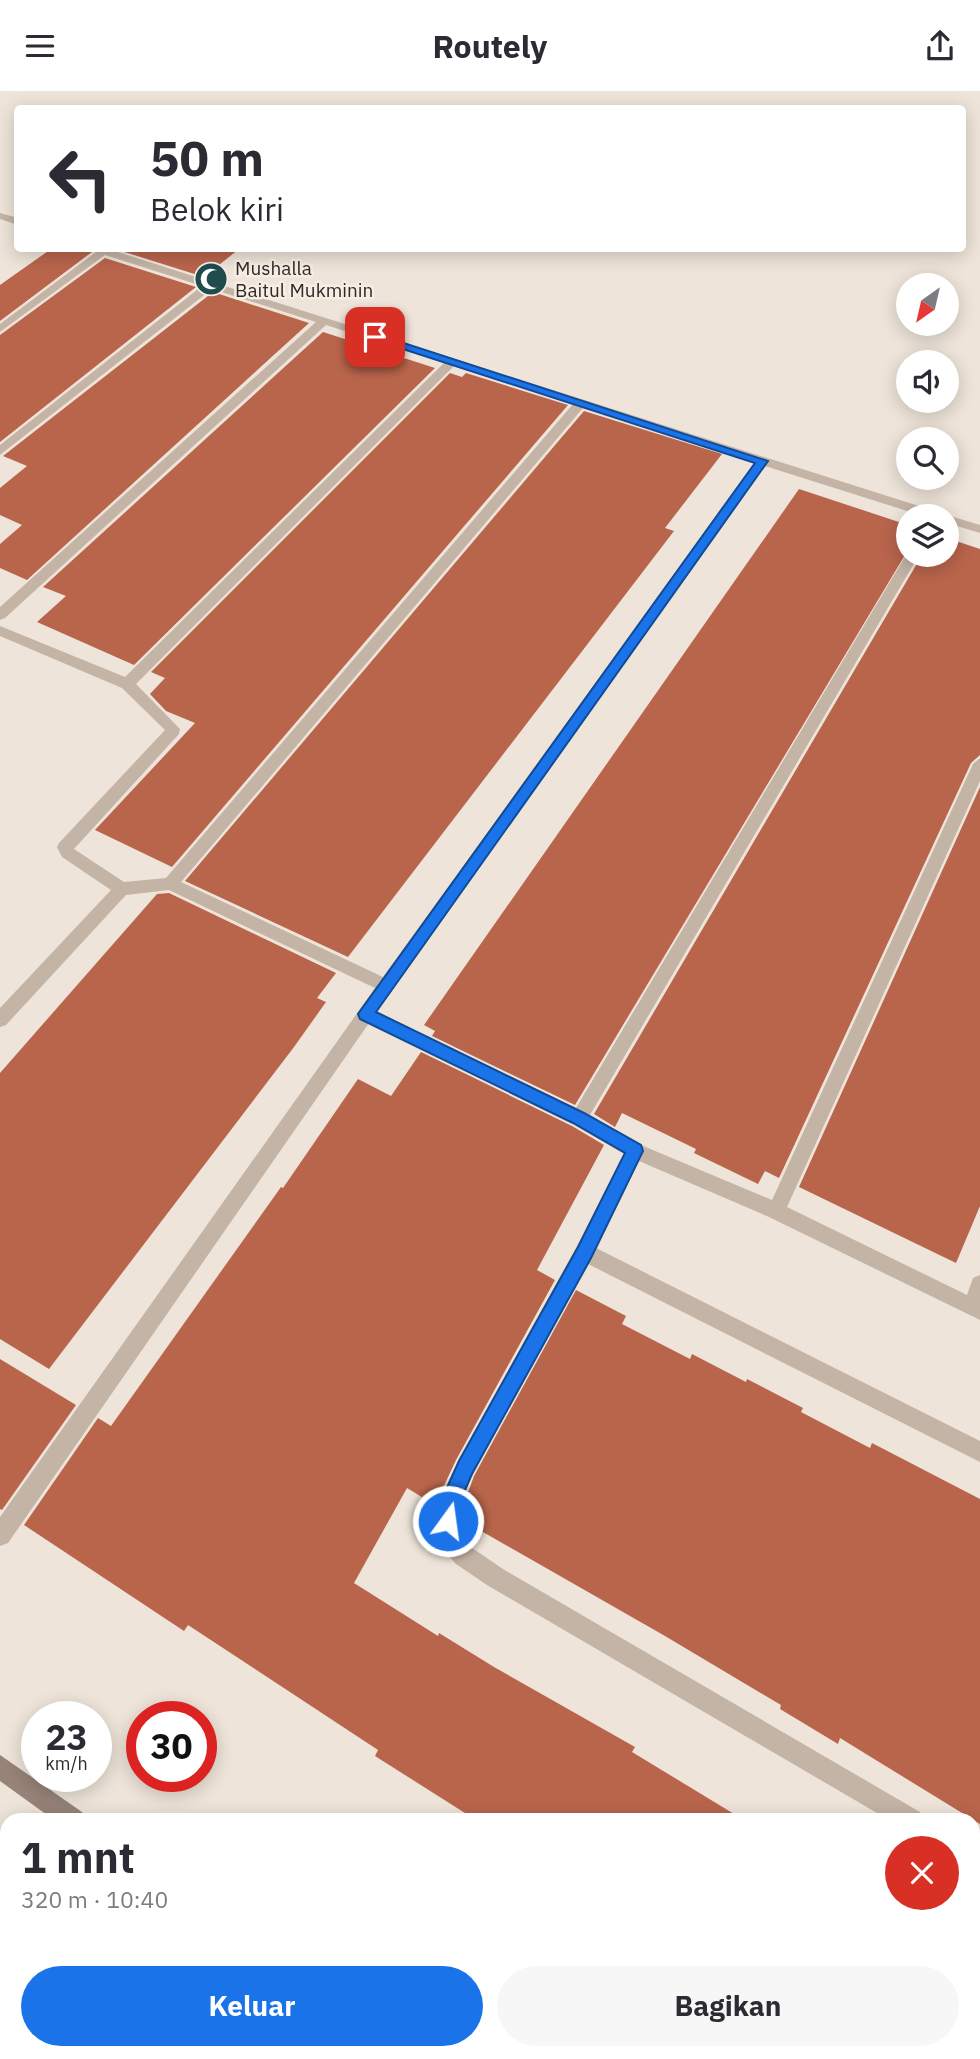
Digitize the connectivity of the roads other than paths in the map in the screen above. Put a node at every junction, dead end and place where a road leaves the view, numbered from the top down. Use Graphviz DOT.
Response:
graph roads {
  1 [pos="97,252"];
  2 [pos="106,252"];
  3 [pos="210,285"];
  4 [pos="324,321"];
  5 [pos="0,329"];
  6 [pos="452,362"];
  7 [pos="581,403"];
  8 [pos="0,451"];
  9 [pos="762,461"];
  10 [pos="898,504"];
  11 [pos="959,523"];
  12 [pos="980,529"];
  13 [pos="906,567"];
  14 [pos="0,615"];
  15 [pos="0,631"];
  16 [pos="127,684"];
  17 [pos="980,764"];
  18 [pos="170,884"];
  19 [pos="122,889"];
  20 [pos="387,986"];
  21 [pos="366,1014"];
  22 [pos="0,1020"];
  23 [pos="579,1118"];
  24 [pos="635,1151"];
  25 [pos="776,1211"];
  26 [pos="584,1252"];
  27 [pos="980,1284"];
  28 [pos="976,1309"];
  29 [pos="980,1452"];
  30 [pos="0,1535"];
  31 [pos="0,1767"];
  32 [pos="64,1813"];
  33 [pos="900,1813"];
  1 -- 5 [label="street"];
  2 -- 3 [label="street"];
  3 -- 4 [label="street"];
  3 -- 8 [label="street"];
  4 -- 6 [label="street"];
  4 -- 14 [label="street"];
  6 -- 7 [label="street"];
  6 -- 16 [label="street"];
  7 -- 9 [label="street"];
  7 -- 18 [label="street"];
  9 -- 10 [label="street"];
  9 -- 20 [label="street"];
  11 -- 12 [label="street"];
  13 -- 23 [label="street"];
  15 -- 16 [label="street"];
  16 -- 19 [label="street"];
  17 -- 25 [label="street"];
  18 -- 19 [label="street"];
  18 -- 20 [label="street"];
  19 -- 22 [label="street"];
  20 -- 21 [label="street"];
  21 -- 23 [label="street"];
  21 -- 30 [label="street"];
  23 -- 24 [label="street"];
  24 -- 25 [label="street"];
  24 -- 26 [label="street"];
  25 -- 28 [label="street"];
  26 -- 29 [label="street"];
  26 -- 33 [label="street"];
  27 -- 28 [label="street"];
  31 -- 32 [label="street"];
}
